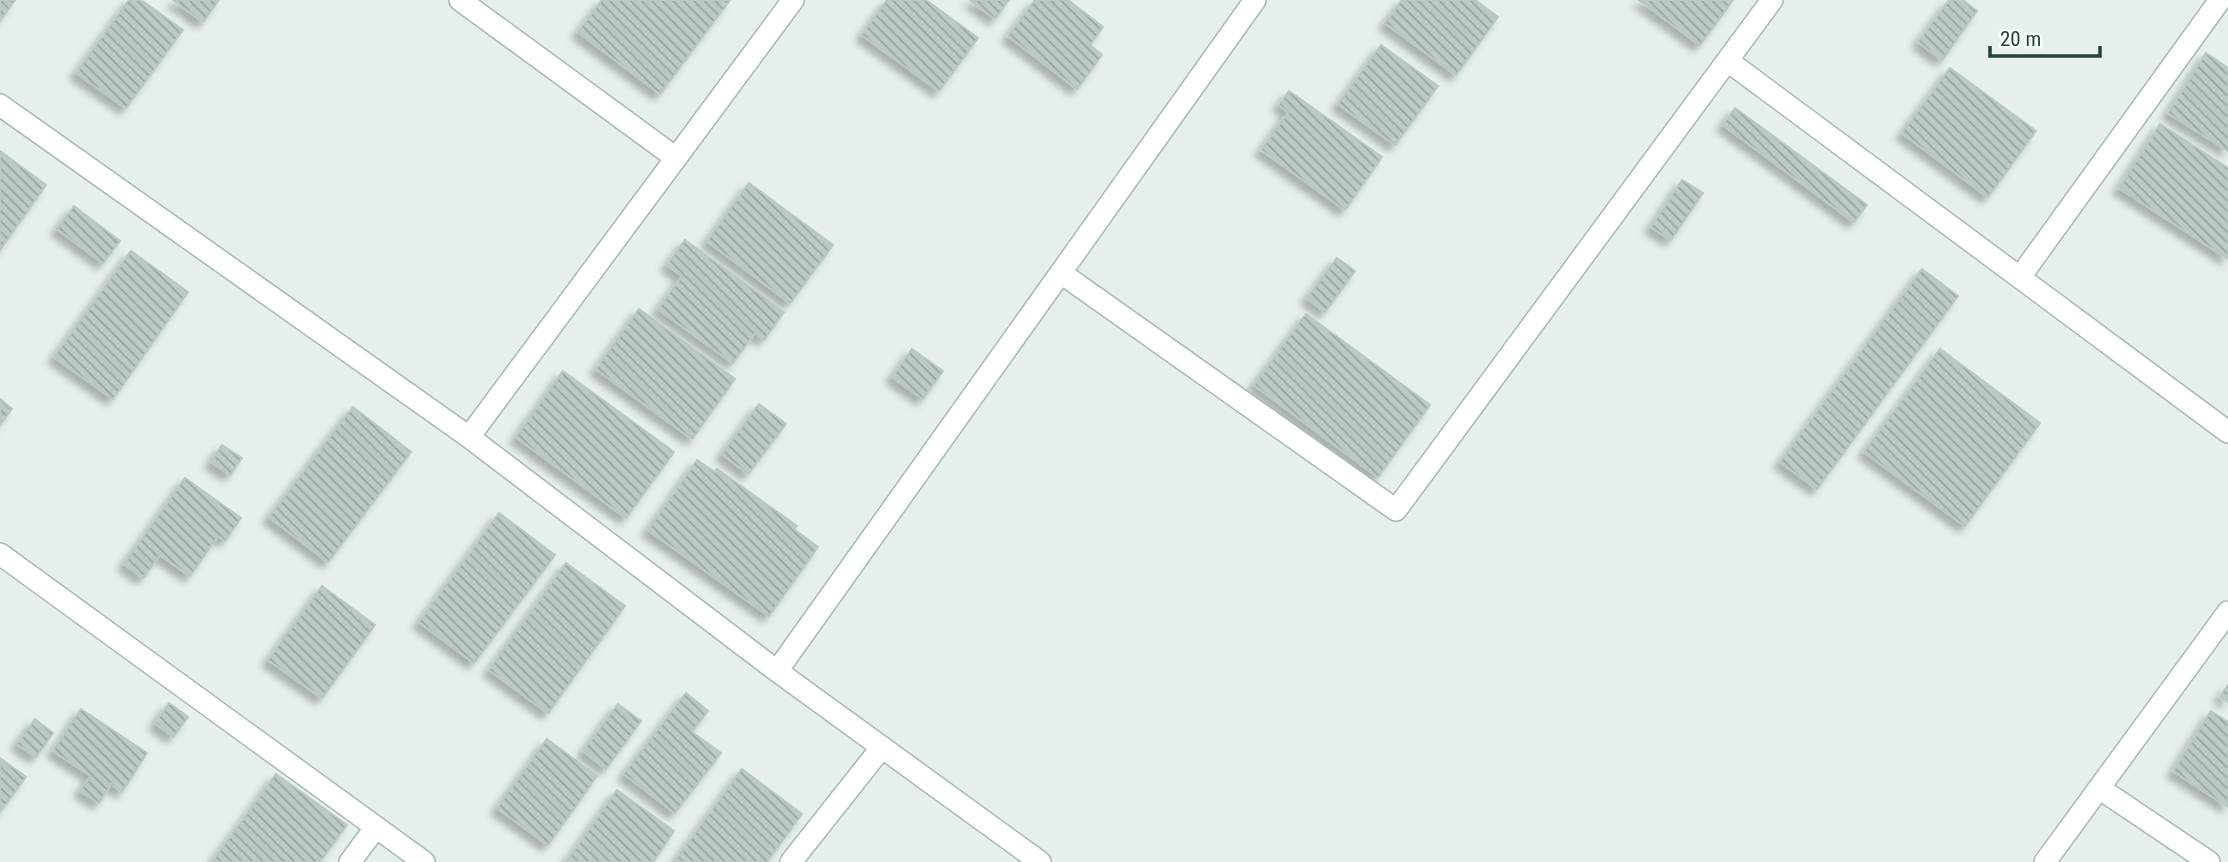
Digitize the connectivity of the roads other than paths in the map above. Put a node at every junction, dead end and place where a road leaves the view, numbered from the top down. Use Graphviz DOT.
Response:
graph roads {
  1 [pos="460,0"];
  2 [pos="793,0"];
  3 [pos="1255,0"];
  4 [pos="1772,0"];
  5 [pos="2220,0"];
  6 [pos="1728,61"];
  7 [pos="0,106"];
  8 [pos="676,158"];
  9 [pos="1061,273"];
  10 [pos="2020,277"];
  11 [pos="2228,432"];
  12 [pos="469,437"];
  13 [pos="0,554"];
  14 [pos="2228,612"];
  15 [pos="777,671"];
  16 [pos="882,747"];
  17 [pos="2099,788"];
  18 [pos="376,827"];
  19 [pos="351,862"];
  20 [pos="424,862"];
  21 [pos="791,862"];
  22 [pos="1040,862"];
  23 [pos="2045,862"];
  24 [pos="2209,862"];
  1 -- 8 [label="street"];
  2 -- 8 [label="street"];
  3 -- 9 [label="street"];
  4 -- 6 [label="street"];
  5 -- 10 [label="street"];
  6 -- 9 [label="street"];
  6 -- 10 [label="street"];
  7 -- 12 [label="street"];
  8 -- 12 [label="street"];
  9 -- 15 [label="street"];
  10 -- 11 [label="street"];
  12 -- 15 [label="street"];
  13 -- 18 [label="street"];
  14 -- 17 [label="street"];
  15 -- 16 [label="street"];
  16 -- 21 [label="street"];
  16 -- 22 [label="street"];
  17 -- 23 [label="street"];
  17 -- 24 [label="street"];
  18 -- 19 [label="street"];
  18 -- 20 [label="street"];
}
